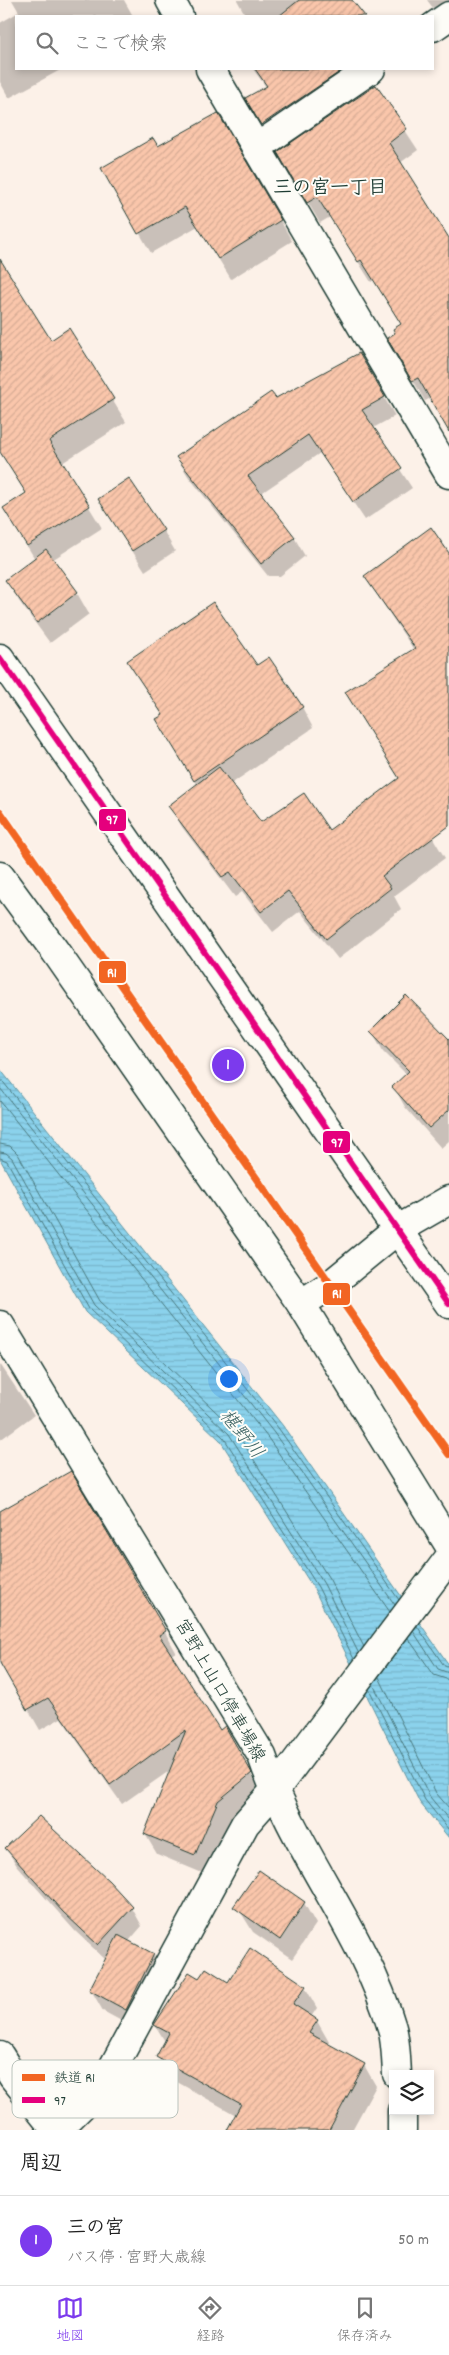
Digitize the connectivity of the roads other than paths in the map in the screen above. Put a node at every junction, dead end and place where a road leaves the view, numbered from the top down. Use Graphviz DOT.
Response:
graph roads {
  1 [pos="170,0"];
  2 [pos="178,15"];
  3 [pos="449,16"];
  4 [pos="434,26"];
  5 [pos="211,70"];
  6 [pos="370,70"];
  7 [pos="256,148"];
  8 [pos="449,474"];
  9 [pos="0,658"];
  10 [pos="0,876"];
  11 [pos="449,1200"];
  12 [pos="397,1230"];
  13 [pos="301,1304"];
  14 [pos="449,1304"];
  15 [pos="0,1325"];
  16 [pos="449,1545"];
  17 [pos="443,1565"];
  18 [pos="282,1780"];
  19 [pos="0,2056"];
  20 [pos="117,2060"];
  21 [pos="397,2070"];
  22 [pos="12,2074"];
  23 [pos="402,2115"];
  24 [pos="47,2118"];
  25 [pos="69,2118"];
  26 [pos="57,2130"];
  27 [pos="402,2130"];
  1 -- 2 [label="street"];
  3 -- 4 [label="street"];
  5 -- 7 [label="street"];
  6 -- 7 [label="street"];
  7 -- 8 [label="street"];
  9 -- 12 [label="street"];
  10 -- 13 [label="street"];
  11 -- 12 [label="street"];
  12 -- 13 [label="street"];
  12 -- 14 [label="street"];
  13 -- 16 [label="street"];
  15 -- 18 [label="street, 宮野上山口停車場線"];
  17 -- 18 [label="street"];
  18 -- 20 [label="street"];
  18 -- 21 [label="street, 宮野上山口停車場線"];
  19 -- 22 [label="street"];
  23 -- 27 [label="street"];
  24 -- 26 [label="street"];
  25 -- 26 [label="street"];
}
